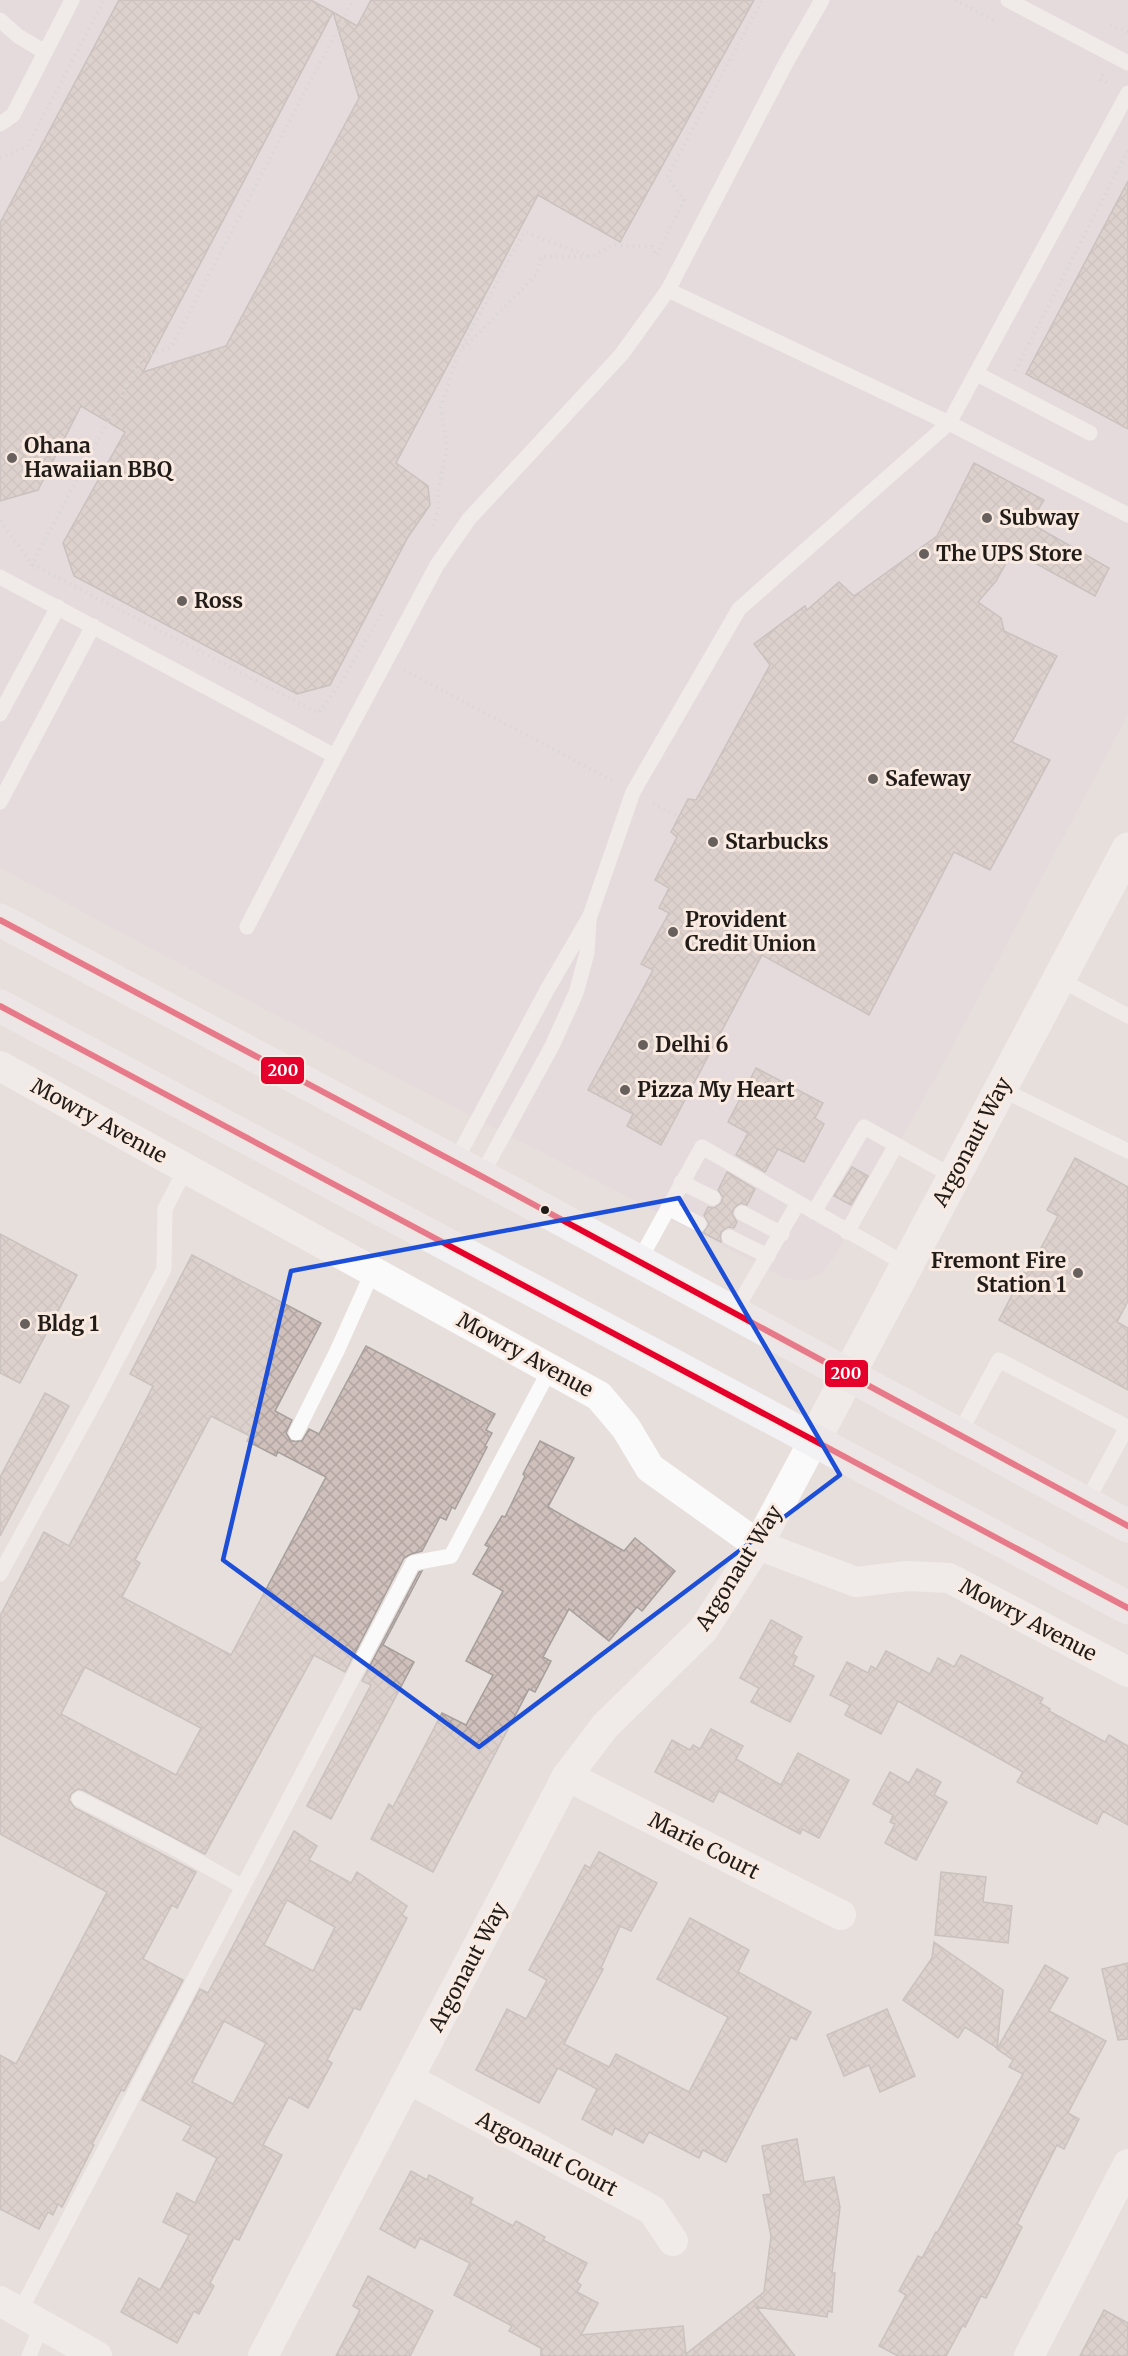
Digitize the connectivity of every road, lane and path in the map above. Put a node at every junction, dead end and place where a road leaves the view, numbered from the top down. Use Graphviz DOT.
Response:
graph roads {
  1 [pos="70,0"];
  2 [pos="104,0"];
  3 [pos="353,0"];
  4 [pos="762,0"];
  5 [pos="822,0"];
  6 [pos="1008,0"];
  7 [pos="0,20"];
  8 [pos="45,52"];
  9 [pos="1128,63"];
  10 [pos="1128,93"];
  11 [pos="0,124"];
  12 [pos="1128,150"];
  13 [pos="0,158"];
  14 [pos="591,257"];
  15 [pos="668,290"];
  16 [pos="458,354"];
  17 [pos="977,374"];
  18 [pos="1006,389"];
  19 [pos="949,423"];
  20 [pos="1090,433"];
  21 [pos="1128,515"];
  22 [pos="0,521"];
  23 [pos="430,531"];
  24 [pos="32,564"];
  25 [pos="0,577"];
  26 [pos="19,586"];
  27 [pos="58,608"];
  28 [pos="385,609"];
  29 [pos="93,626"];
  30 [pos="362,648"];
  31 [pos="386,660"];
  32 [pos="0,714"];
  33 [pos="334,756"];
  34 [pos="633,792"];
  35 [pos="0,802"];
  36 [pos="676,816"];
  37 [pos="1128,849"];
  38 [pos="590,916"];
  39 [pos="0,920"];
  40 [pos="246,927"];
  41 [pos="1059,979"];
  42 [pos="0,1006"];
  43 [pos="1128,1016"];
  44 [pos="0,1066"];
  45 [pos="1000,1089"];
  46 [pos="896,1145"];
  47 [pos="1128,1151"];
  48 [pos="186,1168"];
  49 [pos="468,1169"];
  50 [pos="954,1177"];
  51 [pos="681,1182"];
  52 [pos="713,1198"];
  53 [pos="798,1203"];
  54 [pos="668,1208"];
  55 [pos="814,1212"];
  56 [pos="742,1213"];
  57 [pos="699,1224"];
  58 [pos="847,1232"];
  59 [pos="782,1234"];
  60 [pos="729,1237"];
  61 [pos="768,1256"];
  62 [pos="639,1261"];
  63 [pos="907,1265"];
  64 [pos="373,1271"];
  65 [pos="734,1313"];
  66 [pos="550,1369"];
  67 [pos="849,1375"];
  68 [pos="296,1434"];
  69 [pos="958,1434"];
  70 [pos="813,1442"];
  71 [pos="1086,1503"];
  72 [pos="1128,1526"];
  73 [pos="758,1545"];
  74 [pos="0,1574"];
  75 [pos="1128,1608"];
  76 [pos="1128,1672"];
  77 [pos="567,1776"];
  78 [pos="79,1799"];
  79 [pos="243,1887"];
  80 [pos="841,1916"];
  81 [pos="409,2079"];
  82 [pos="1128,2164"];
  83 [pos="673,2241"];
  84 [pos="20,2313"];
  85 [pos="29,2356"];
  86 [pos="97,2356"];
  87 [pos="263,2356"];
  88 [pos="1029,2356"];
  1 -- 8 [label="lane"];
  2 -- 13 [label="path"];
  3 -- 24 [label="path"];
  4 -- 14 [label="path"];
  5 -- 15 [label="lane"];
  6 -- 9 [label="lane"];
  7 -- 8 [label="lane"];
  8 -- 11 [label="lane"];
  10 -- 17 [label="lane"];
  12 -- 18 [label="path"];
  14 -- 16 [label="path"];
  14 -- 16 [label="path"];
  15 -- 19 [label="lane"];
  15 -- 31 [label="lane"];
  16 -- 23 [label="path"];
  17 -- 18 [label="lane"];
  17 -- 19 [label="lane"];
  18 -- 20 [label="lane"];
  19 -- 21 [label="lane"];
  19 -- 34 [label="lane"];
  22 -- 24 [label="path"];
  24 -- 26 [label="path"];
  24 -- 30 [label="path"];
  25 -- 26 [label="lane"];
  26 -- 27 [label="lane"];
  27 -- 29 [label="lane"];
  27 -- 32 [label="lane"];
  28 -- 30 [label="path"];
  29 -- 33 [label="lane"];
  29 -- 35 [label="lane"];
  30 -- 31 [label="path"];
  31 -- 33 [label="lane"];
  31 -- 34 [label="path"];
  33 -- 40 [label="lane"];
  34 -- 36 [label="path"];
  34 -- 38 [label="lane"];
  37 -- 41 [label="street, Argonaut Way"];
  38 -- 49 [label="lane"];
  38 -- 49 [label="lane"];
  39 -- 49 [label="main road"];
  41 -- 43 [label="lane"];
  41 -- 45 [label="street, Argonaut Way"];
  42 -- 70 [label="main road"];
  44 -- 48 [label="street, Mowry Avenue"];
  45 -- 47 [label="lane"];
  45 -- 50 [label="street, Argonaut Way"];
  46 -- 50 [label="lane"];
  46 -- 55 [label="lane"];
  46 -- 58 [label="lane"];
  48 -- 64 [label="street, Mowry Avenue"];
  48 -- 74 [label="lane"];
  49 -- 62 [label="main road"];
  50 -- 63 [label="street, Argonaut Way"];
  51 -- 52 [label="lane"];
  51 -- 53 [label="lane"];
  51 -- 54 [label="lane"];
  53 -- 55 [label="lane"];
  53 -- 59 [label="lane"];
  54 -- 57 [label="lane"];
  54 -- 62 [label="lane"];
  55 -- 58 [label="lane"];
  56 -- 59 [label="lane"];
  58 -- 63 [label="lane"];
  59 -- 61 [label="lane"];
  60 -- 61 [label="lane"];
  61 -- 65 [label="lane"];
  62 -- 65 [label="main road"];
  63 -- 67 [label="street, Argonaut Way"];
  64 -- 66 [label="street, Mowry Avenue"];
  64 -- 68 [label="lane"];
  65 -- 67 [label="main road"];
  66 -- 73 [label="street, Mowry Avenue"];
  66 -- 79 [label="lane"];
  67 -- 69 [label="main road"];
  67 -- 70 [label="street, Argonaut Way"];
  69 -- 71 [label="main road"];
  69 -- 71 [label="lane"];
  70 -- 73 [label="street, Argonaut Way"];
  70 -- 75 [label="main road"];
  71 -- 72 [label="main road"];
  73 -- 76 [label="street, Mowry Avenue"];
  73 -- 77 [label="street, Argonaut Way"];
  77 -- 80 [label="street, Marie Court"];
  77 -- 81 [label="street, Argonaut Way"];
  78 -- 79 [label="lane"];
  79 -- 84 [label="lane"];
  81 -- 83 [label="street, Argonaut Court"];
  81 -- 87 [label="street, Argonaut Way"];
  82 -- 88 [label="street"];
  84 -- 85 [label="lane"];
  84 -- 86 [label="street"];
}
